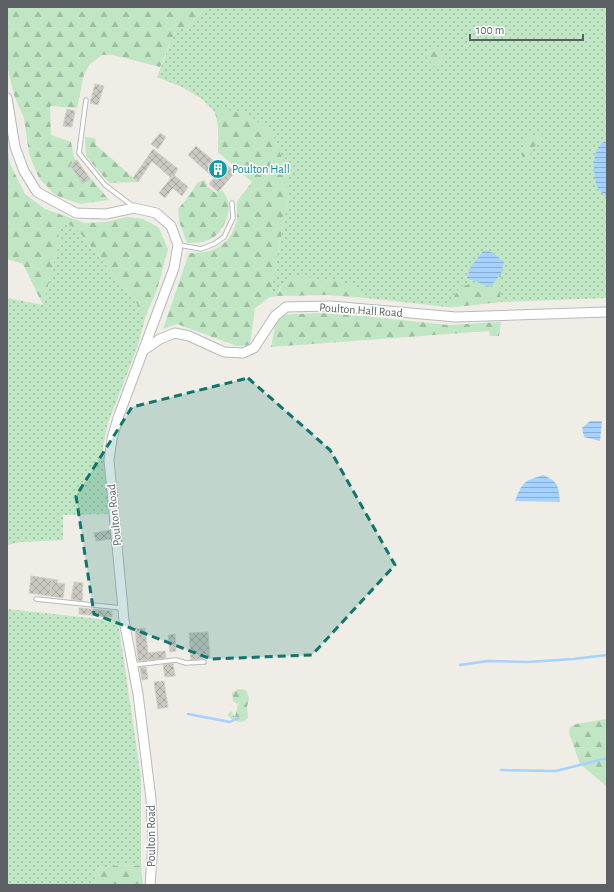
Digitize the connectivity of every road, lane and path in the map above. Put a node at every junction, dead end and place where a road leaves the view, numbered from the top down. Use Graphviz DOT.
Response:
graph roads {
  1 [pos="7,98"];
  2 [pos="86,100"];
  3 [pos="232,204"];
  4 [pos="134,208"];
  5 [pos="178,245"];
  6 [pos="607,312"];
  7 [pos="144,350"];
  8 [pos="36,599"];
  9 [pos="123,608"];
  10 [pos="204,662"];
  11 [pos="132,665"];
  12 [pos="150,885"];
  1 -- 4 [label="street"];
  2 -- 4 [label="lane"];
  3 -- 5 [label="lane"];
  4 -- 5 [label="street"];
  5 -- 7 [label="street, Poulton Road"];
  6 -- 7 [label="street, Poulton Hall Road"];
  7 -- 9 [label="street, Poulton Road"];
  8 -- 9 [label="lane"];
  9 -- 11 [label="street, Poulton Road"];
  10 -- 11 [label="lane"];
  11 -- 12 [label="street, Poulton Road"];
}
